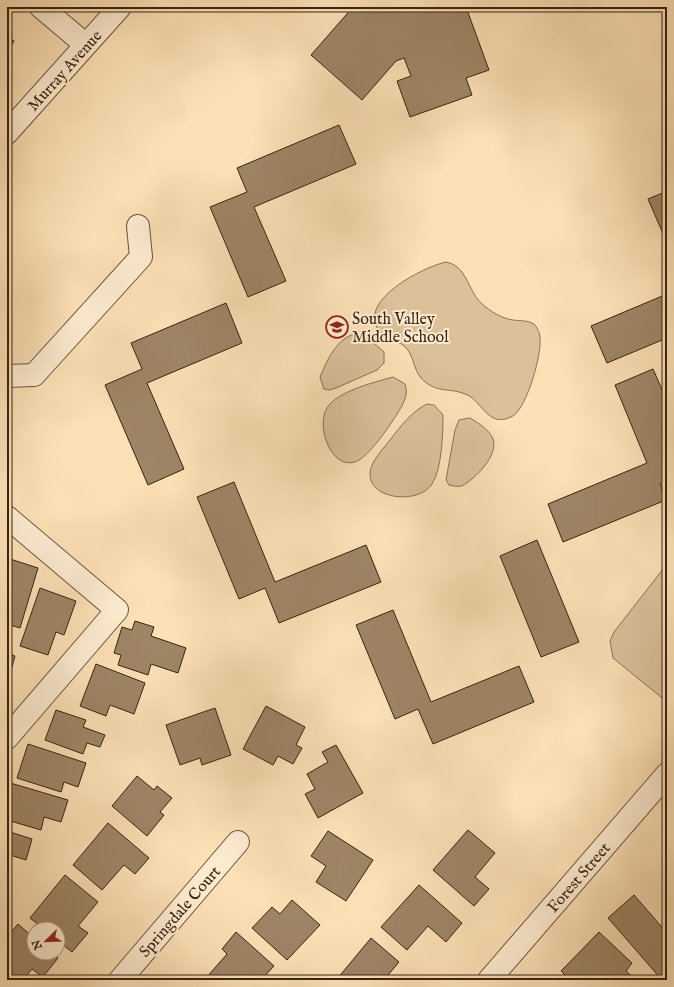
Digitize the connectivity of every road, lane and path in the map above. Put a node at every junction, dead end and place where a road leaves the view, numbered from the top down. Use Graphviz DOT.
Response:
graph roads {
  1 [pos="41,7"];
  2 [pos="120,7"];
  3 [pos="86,45"];
  4 [pos="7,134"];
  5 [pos="138,226"];
  6 [pos="7,376"];
  7 [pos="7,517"];
  8 [pos="7,738"];
  9 [pos="667,774"];
  10 [pos="238,842"];
  11 [pos="120,980"];
  12 [pos="489,980"];
  1 -- 3 [label="street"];
  2 -- 3 [label="street, Murray Avenue"];
  3 -- 4 [label="street, Murray Avenue"];
  5 -- 6 [label="street"];
  7 -- 8 [label="street"];
  9 -- 12 [label="street, Forest Street"];
  10 -- 11 [label="street, Springdale Court"];
}
